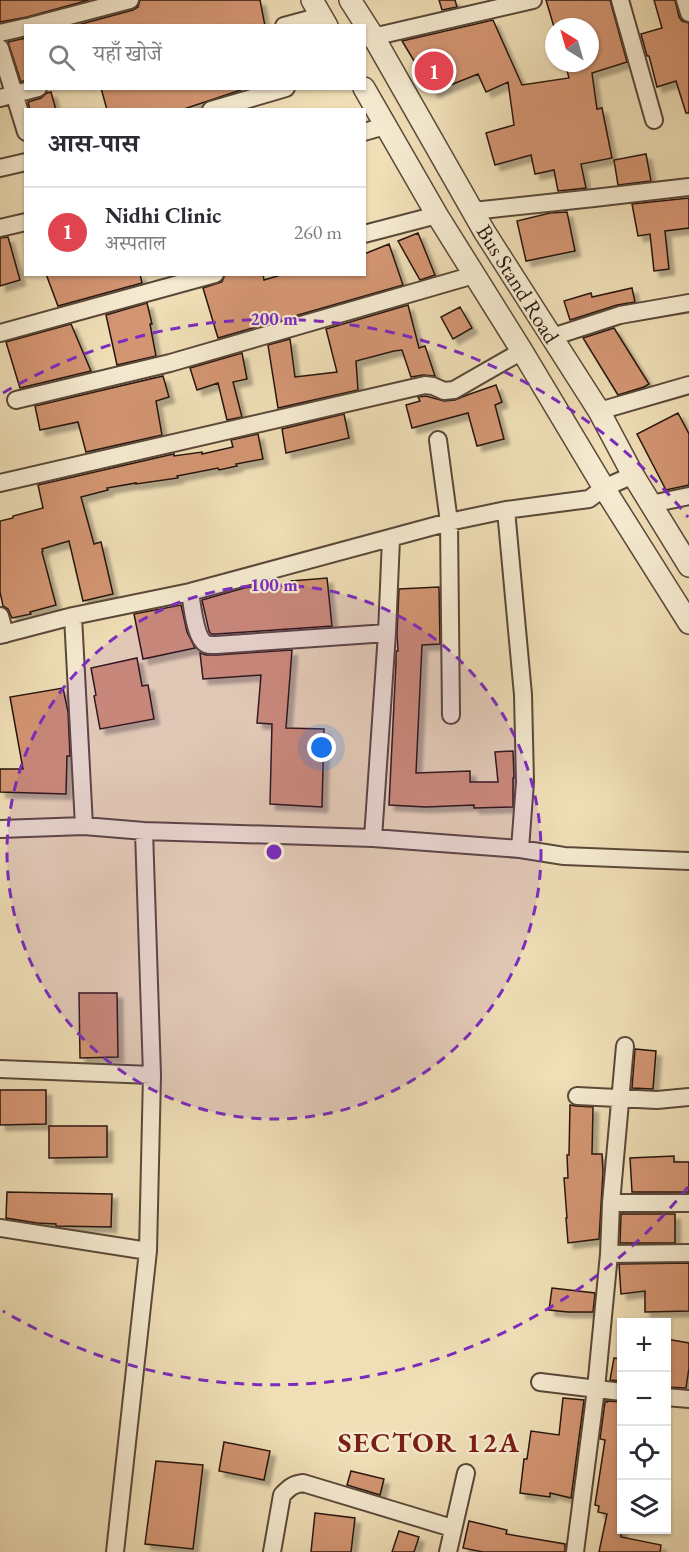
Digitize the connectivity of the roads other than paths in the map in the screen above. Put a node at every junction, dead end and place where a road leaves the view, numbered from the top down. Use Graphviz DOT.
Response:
graph roads {
  1 [pos="130,0"];
  2 [pos="350,0"];
  3 [pos="532,0"];
  4 [pos="620,0"];
  5 [pos="685,0"];
  6 [pos="483,5"];
  7 [pos="689,13"];
  8 [pos="320,14"];
  9 [pos="39,24"];
  10 [pos="290,24"];
  11 [pos="362,24"];
  12 [pos="24,27"];
  13 [pos="0,33"];
  14 [pos="369,37"];
  15 [pos="0,48"];
  16 [pos="30,90"];
  17 [pos="279,90"];
  18 [pos="365,90"];
  19 [pos="7,96"];
  20 [pos="218,108"];
  21 [pos="654,120"];
  22 [pos="386,126"];
  23 [pos="24,128"];
  24 [pos="366,131"];
  25 [pos="24,162"];
  26 [pos="0,168"];
  27 [pos="689,187"];
  28 [pos="473,211"];
  29 [pos="437,215"];
  30 [pos="24,222"];
  31 [pos="0,228"];
  32 [pos="484,231"];
  33 [pos="366,233"];
  34 [pos="455,243"];
  35 [pos="474,275"];
  36 [pos="208,276"];
  37 [pos="689,303"];
  38 [pos="0,333"];
  39 [pos="552,337"];
  40 [pos="522,351"];
  41 [pos="689,385"];
  42 [pos="16,400"];
  43 [pos="599,411"];
  44 [pos="438,441"];
  45 [pos="633,474"];
  46 [pos="0,483"];
  47 [pos="604,488"];
  48 [pos="689,496"];
  49 [pos="651,504"];
  50 [pos="506,510"];
  51 [pos="449,522"];
  52 [pos="391,539"];
  53 [pos="689,566"];
  54 [pos="190,592"];
  55 [pos="0,616"];
  56 [pos="73,616"];
  57 [pos="689,623"];
  58 [pos="387,633"];
  59 [pos="2,635"];
  60 [pos="451,715"];
  61 [pos="84,826"];
  62 [pos="0,829"];
  63 [pos="144,831"];
  64 [pos="373,838"];
  65 [pos="520,849"];
  66 [pos="689,861"];
  67 [pos="625,1046"];
  68 [pos="0,1069"];
  69 [pos="152,1075"];
  70 [pos="576,1096"];
  71 [pos="689,1097"];
  72 [pos="621,1098"];
  73 [pos="611,1203"];
  74 [pos="689,1203"];
  75 [pos="0,1228"];
  76 [pos="148,1251"];
  77 [pos="689,1253"];
  78 [pos="609,1254"];
  79 [pos="540,1382"];
  80 [pos="596,1389"];
  81 [pos="617,1392"];
  82 [pos="671,1397"];
  83 [pos="689,1399"];
  84 [pos="466,1473"];
  85 [pos="453,1528"];
  86 [pos="115,1552"];
  87 [pos="272,1552"];
  88 [pos="448,1552"];
  89 [pos="575,1552"];
  1 -- 9 [label="street"];
  2 -- 11 [label="street, Bus Stand Road"];
  3 -- 6 [label="street"];
  4 -- 21 [label="street"];
  5 -- 7 [label="street"];
  6 -- 14 [label="street"];
  8 -- 10 [label="street"];
  12 -- 13 [label="street"];
  14 -- 28 [label="street, Bus Stand Road"];
  15 -- 19 [label="street"];
  16 -- 19 [label="street"];
  17 -- 20 [label="street"];
  18 -- 22 [label="street, Bus Stand Road"];
  19 -- 23 [label="street"];
  22 -- 24 [label="street"];
  22 -- 29 [label="street, Bus Stand Road"];
  25 -- 26 [label="street"];
  27 -- 28 [label="street"];
  28 -- 32 [label="street, Bus Stand Road"];
  29 -- 33 [label="street"];
  29 -- 34 [label="street, Bus Stand Road"];
  30 -- 31 [label="street"];
  32 -- 34 [label="street"];
  32 -- 39 [label="street, Bus Stand Road"];
  34 -- 35 [label="street, Bus Stand Road"];
  35 -- 40 [label="street, Bus Stand Road"];
  35 -- 42 [label="street"];
  36 -- 38 [label="street"];
  37 -- 39 [label="street"];
  39 -- 43 [label="street, Bus Stand Road"];
  40 -- 46 [label="street"];
  40 -- 47 [label="street, Bus Stand Road"];
  41 -- 43 [label="street"];
  43 -- 45 [label="street, Bus Stand Road"];
  44 -- 51 [label="street"];
  45 -- 47 [label="street"];
  45 -- 49 [label="street, Bus Stand Road"];
  47 -- 50 [label="street"];
  47 -- 57 [label="street, Bus Stand Road"];
  48 -- 49 [label="street"];
  49 -- 53 [label="street, Bus Stand Road"];
  50 -- 51 [label="street"];
  50 -- 65 [label="street"];
  51 -- 52 [label="street"];
  51 -- 60 [label="street"];
  52 -- 54 [label="street"];
  52 -- 58 [label="street"];
  54 -- 56 [label="street"];
  54 -- 58 [label="street"];
  55 -- 59 [label="street"];
  56 -- 59 [label="street"];
  56 -- 61 [label="street"];
  58 -- 64 [label="street"];
  61 -- 62 [label="street"];
  61 -- 63 [label="street"];
  63 -- 64 [label="street"];
  63 -- 69 [label="street"];
  64 -- 65 [label="street"];
  65 -- 66 [label="street"];
  67 -- 72 [label="street"];
  68 -- 69 [label="street"];
  69 -- 76 [label="street"];
  70 -- 72 [label="street"];
  71 -- 72 [label="street"];
  72 -- 73 [label="street"];
  73 -- 74 [label="street"];
  73 -- 78 [label="street"];
  75 -- 76 [label="street"];
  76 -- 86 [label="street"];
  77 -- 78 [label="street"];
  78 -- 80 [label="street"];
  79 -- 80 [label="street"];
  80 -- 81 [label="street"];
  80 -- 89 [label="street"];
  82 -- 83 [label="street"];
  84 -- 85 [label="street"];
  85 -- 87 [label="street"];
  85 -- 88 [label="street"];
}
